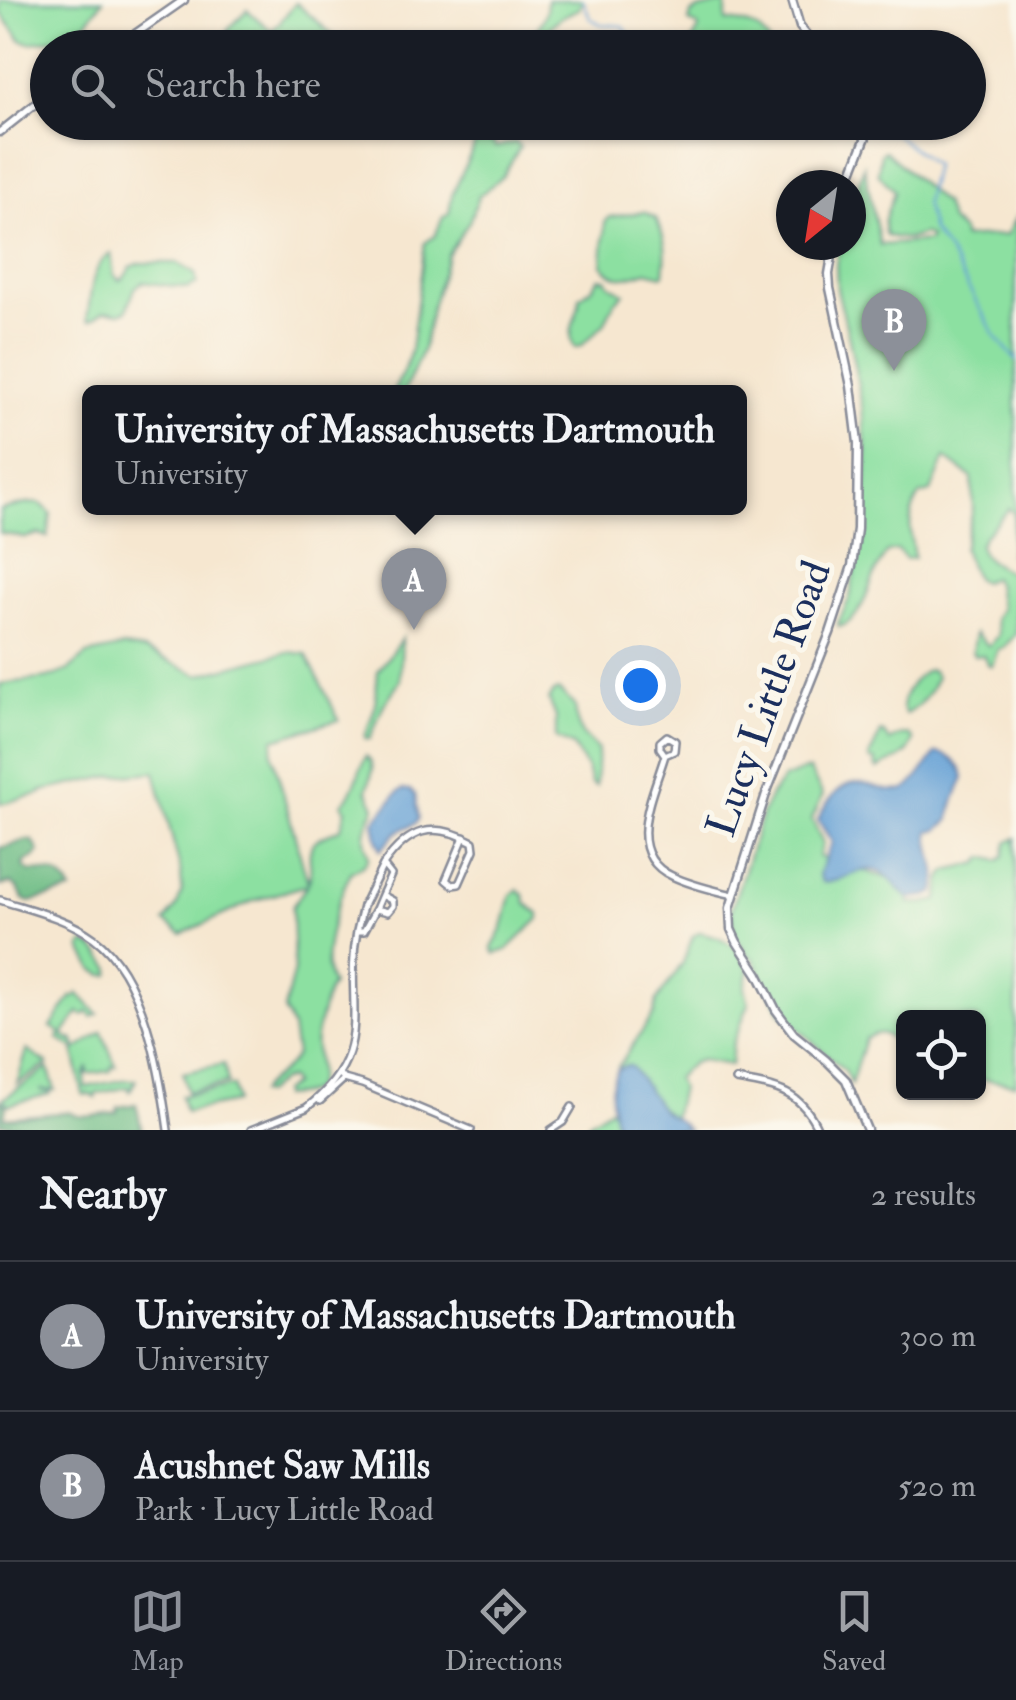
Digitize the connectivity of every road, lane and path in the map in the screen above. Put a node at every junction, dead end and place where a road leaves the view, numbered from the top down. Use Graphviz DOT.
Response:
graph roads {
  1 [pos="184,0"];
  2 [pos="792,0"];
  3 [pos="141,30"];
  4 [pos="802,30"];
  5 [pos="30,108"];
  6 [pos="0,132"];
  7 [pos="865,140"];
  8 [pos="853,170"];
  9 [pos="832,260"];
  10 [pos="665,755"];
  11 [pos="464,837"];
  12 [pos="382,865"];
  13 [pos="382,895"];
  14 [pos="732,896"];
  15 [pos="0,900"];
  16 [pos="376,909"];
  17 [pos="357,931"];
  18 [pos="342,1077"];
  19 [pos="736,1080"];
  20 [pos="572,1107"];
  21 [pos="168,1130"];
  22 [pos="251,1130"];
  23 [pos="470,1130"];
  24 [pos="551,1130"];
  25 [pos="818,1130"];
  26 [pos="867,1130"];
  1 -- 3 [label="street"];
  2 -- 4 [label="street"];
  5 -- 6 [label="street"];
  7 -- 8 [label="street"];
  9 -- 14 [label="street, Lucy Little Road"];
  10 -- 14 [label="street"];
  11 -- 11 [label="street"];
  11 -- 12 [label="street"];
  12 -- 13 [label="street"];
  12 -- 17 [label="street"];
  13 -- 16 [label="street"];
  13 -- 16 [label="street"];
  14 -- 26 [label="street, Lucy Little Road"];
  15 -- 21 [label="street"];
  16 -- 17 [label="street"];
  17 -- 18 [label="street"];
  18 -- 22 [label="street"];
  18 -- 23 [label="street"];
  19 -- 25 [label="street"];
  20 -- 24 [label="street"];
}
